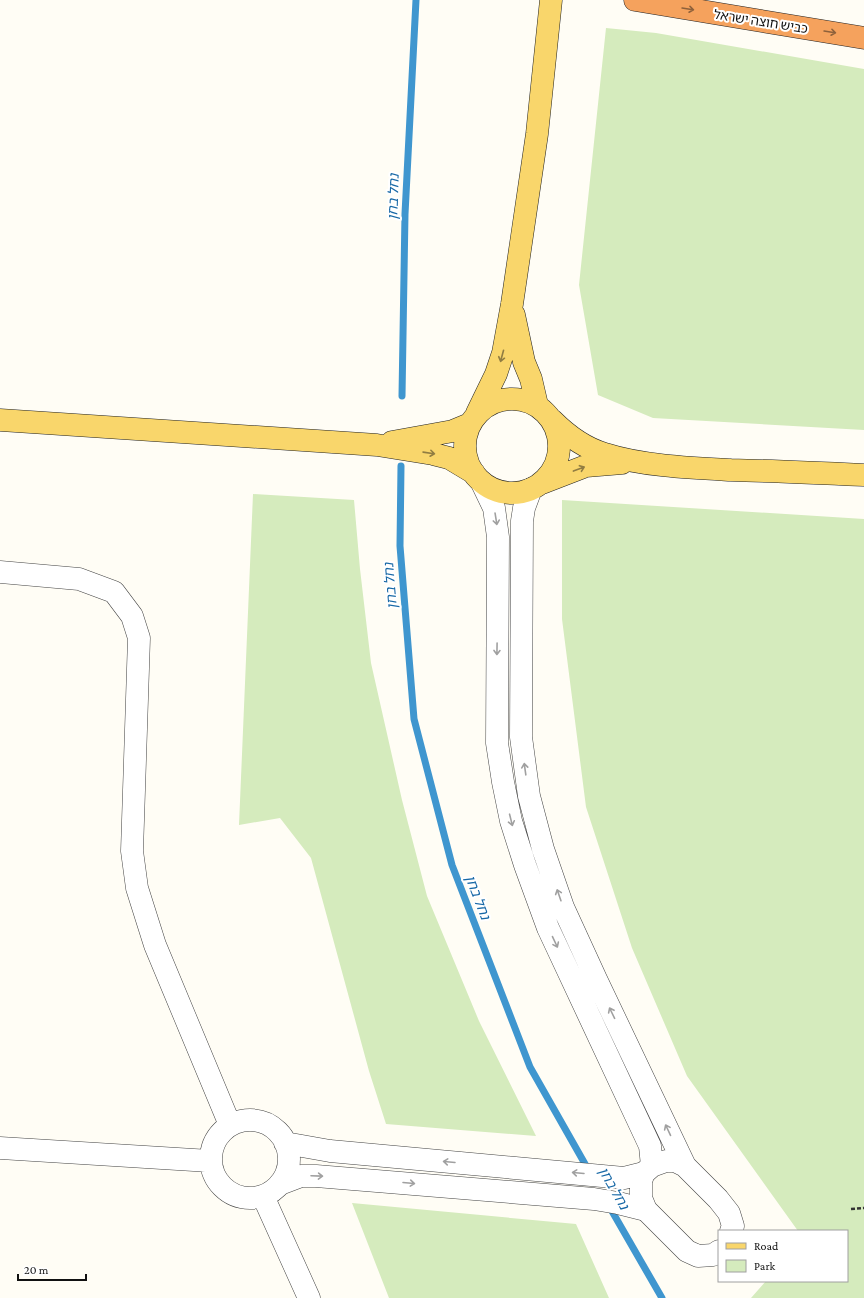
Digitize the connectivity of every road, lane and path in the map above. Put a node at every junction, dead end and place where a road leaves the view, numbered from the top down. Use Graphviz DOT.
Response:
graph roads {
  1 [pos="551,0"];
  2 [pos="635,0"];
  3 [pos="864,38"];
  4 [pos="512,304"];
  5 [pos="545,413"];
  6 [pos="474,419"];
  7 [pos="0,420"];
  8 [pos="377,445"];
  9 [pos="637,462"];
  10 [pos="864,475"];
  11 [pos="478,478"];
  12 [pos="537,486"];
  13 [pos="0,572"];
  14 [pos="230,1125"];
  15 [pos="285,1143"];
  16 [pos="0,1148"];
  17 [pos="210,1162"];
  18 [pos="660,1162"];
  19 [pos="272,1190"];
  20 [pos="864,1208"];
  21 [pos="851,1209"];
  22 [pos="651,1215"];
  23 [pos="731,1230"];
  24 [pos="718,1252"];
  25 [pos="309,1298"];
  1 -- 4 [label="main road"];
  2 -- 3 [label="highway, כביש חוצה ישראל, one-way"];
  4 -- 5 [label="main road"];
  4 -- 6 [label="main road, one-way"];
  5 -- 6 [label="main road"];
  5 -- 9 [label="main road"];
  5 -- 12 [label="main road"];
  6 -- 8 [label="main road"];
  6 -- 11 [label="main road"];
  7 -- 8 [label="main road"];
  8 -- 11 [label="main road, one-way"];
  9 -- 10 [label="main road"];
  12 -- 9 [label="main road, one-way"];
  11 -- 12 [label="main road"];
  11 -- 18 [label="street, one-way"];
  18 -- 12 [label="street, one-way"];
  13 -- 14 [label="street"];
  14 -- 15 [label="street"];
  14 -- 17 [label="street"];
  18 -- 15 [label="street, one-way"];
  15 -- 19 [label="street"];
  16 -- 17 [label="street"];
  17 -- 19 [label="street"];
  18 -- 22 [label="street"];
  18 -- 23 [label="street"];
  19 -- 22 [label="street, one-way"];
  19 -- 25 [label="street"];
  20 -- 21 [label="path"];
  22 -- 24 [label="street"];
}
